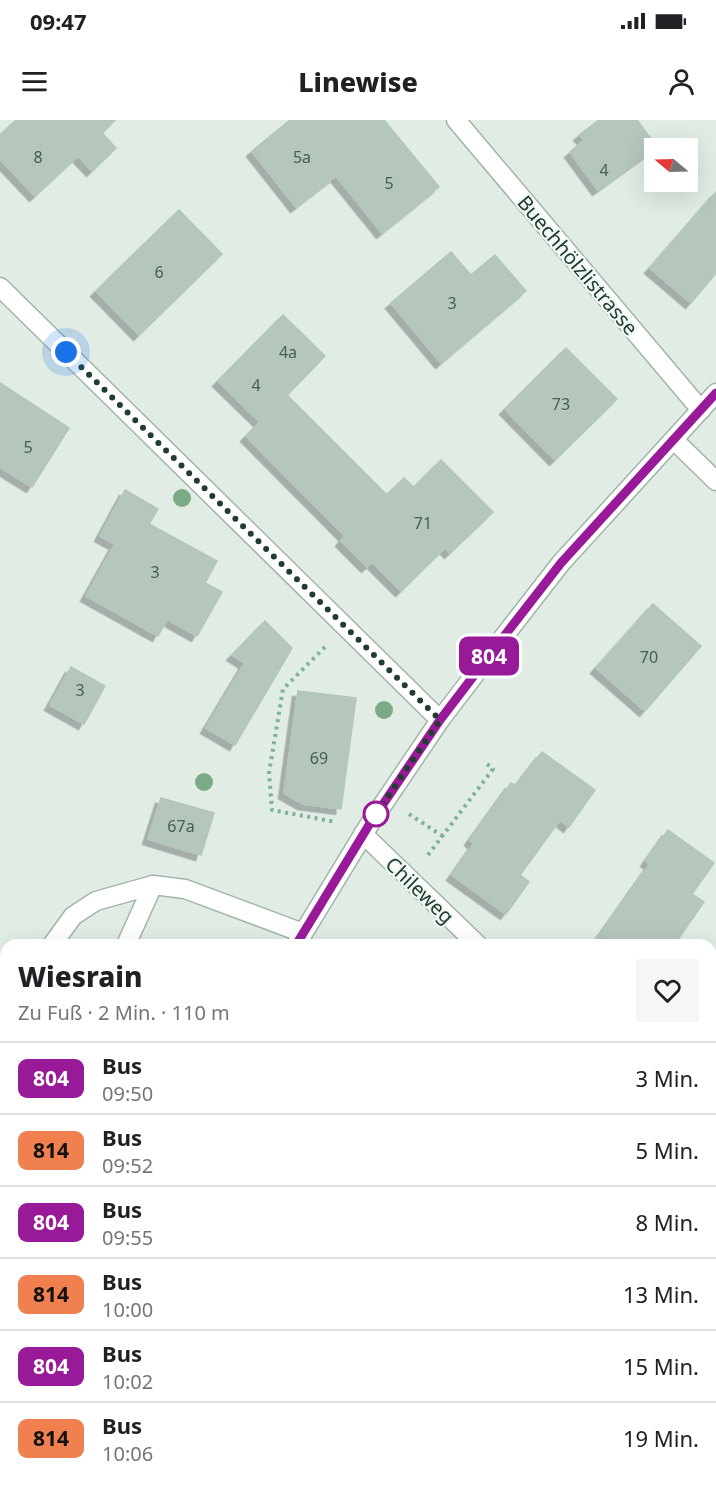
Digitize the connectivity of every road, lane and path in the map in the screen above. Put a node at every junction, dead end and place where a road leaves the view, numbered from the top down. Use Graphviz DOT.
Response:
graph roads {
  1 [pos="456,120"];
  2 [pos="0,287"];
  3 [pos="716,393"];
  4 [pos="701,410"];
  5 [pos="674,440"];
  6 [pos="716,481"];
  7 [pos="345,627"];
  8 [pos="440,720"];
  9 [pos="487,764"];
  10 [pos="386,800"];
  11 [pos="363,834"];
  12 [pos="444,837"];
  13 [pos="409,879"];
  14 [pos="153,885"];
  15 [pos="56,939"];
  16 [pos="129,939"];
  17 [pos="300,939"];
  18 [pos="472,939"];
  1 -- 4 [label="street, Buechhölzlistrasse"];
  2 -- 7 [label="street"];
  3 -- 4 [label="street"];
  4 -- 5 [label="street"];
  5 -- 6 [label="street"];
  5 -- 8 [label="street"];
  7 -- 8 [label="street"];
  7 -- 11 [label="path"];
  8 -- 10 [label="street"];
  9 -- 12 [label="path"];
  10 -- 11 [label="street"];
  10 -- 12 [label="path"];
  11 -- 13 [label="street, Chileweg"];
  11 -- 17 [label="street"];
  12 -- 13 [label="path"];
  13 -- 18 [label="street, Chileweg"];
  14 -- 15 [label="street"];
  14 -- 16 [label="street"];
  14 -- 17 [label="street"];
}
